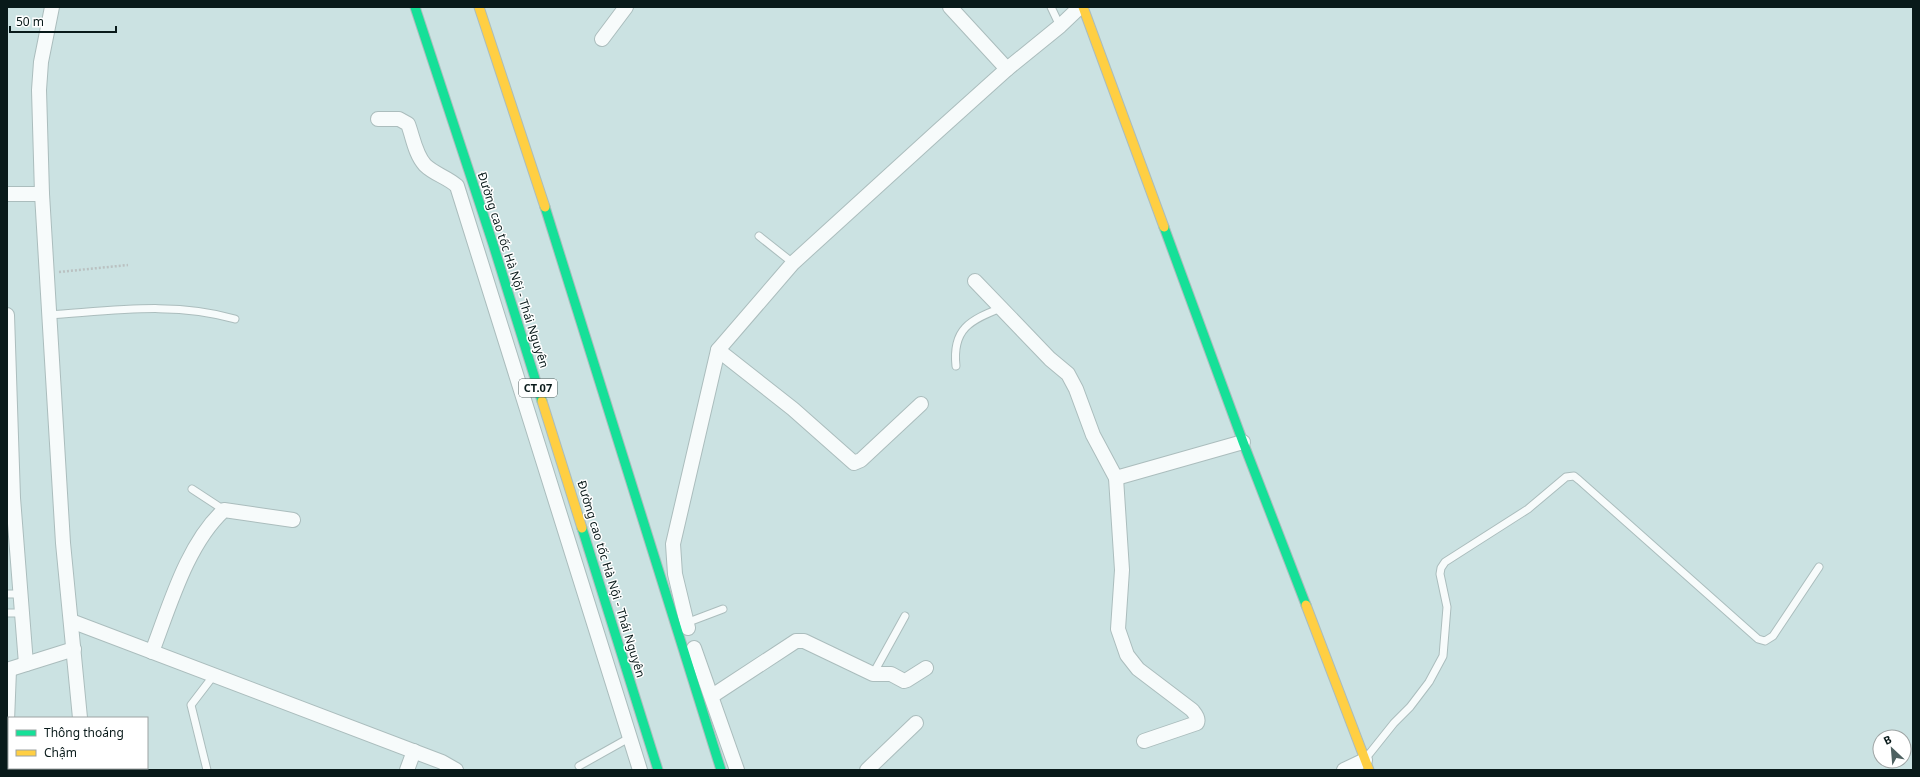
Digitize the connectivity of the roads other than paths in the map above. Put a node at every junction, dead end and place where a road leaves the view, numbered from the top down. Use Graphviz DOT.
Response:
graph roads {
  1 [pos="52,7"];
  2 [pos="415,7"];
  3 [pos="479,7"];
  4 [pos="626,7"];
  5 [pos="950,7"];
  6 [pos="1051,7"];
  7 [pos="1080,7"];
  8 [pos="1083,7"];
  9 [pos="1060,26"];
  10 [pos="602,39"];
  11 [pos="1007,70"];
  12 [pos="378,119"];
  13 [pos="12,194"];
  14 [pos="42,194"];
  15 [pos="759,236"];
  16 [pos="793,263"];
  17 [pos="975,280"];
  18 [pos="1000,308"];
  19 [pos="7,315"];
  20 [pos="50,315"];
  21 [pos="235,319"];
  22 [pos="7,323"];
  23 [pos="718,350"];
  24 [pos="956,366"];
  25 [pos="921,404"];
  26 [pos="1243,442"];
  27 [pos="1116,478"];
  28 [pos="192,489"];
  29 [pos="10,497"];
  30 [pos="224,510"];
  31 [pos="293,520"];
  32 [pos="11,522"];
  33 [pos="1819,567"];
  34 [pos="14,594"];
  35 [pos="723,609"];
  36 [pos="7,613"];
  37 [pos="22,613"];
  38 [pos="905,616"];
  39 [pos="71,621"];
  40 [pos="686,623"];
  41 [pos="74,650"];
  42 [pos="152,652"];
  43 [pos="34,662"];
  44 [pos="926,668"];
  45 [pos="8,670"];
  46 [pos="873,674"];
  47 [pos="214,676"];
  48 [pos="712,696"];
  49 [pos="80,717"];
  50 [pos="7,721"];
  51 [pos="916,722"];
  52 [pos="630,738"];
  53 [pos="1144,741"];
  54 [pos="414,751"];
  55 [pos="1367,765"];
  56 [pos="578,766"];
  57 [pos="207,770"];
  58 [pos="407,770"];
  59 [pos="456,770"];
  60 [pos="640,770"];
  61 [pos="658,770"];
  62 [pos="721,770"];
  63 [pos="737,770"];
  64 [pos="867,770"];
  65 [pos="1344,770"];
  1 -- 14 [label="street"];
  2 -- 61 [label="main road, Đường cao tốc Hà Nội - Thái Nguyên / CT.07"];
  3 -- 62 [label="main road"];
  4 -- 10 [label="street"];
  5 -- 11 [label="street"];
  6 -- 9 [label="lane"];
  7 -- 9 [label="street"];
  8 -- 26 [label="main road"];
  9 -- 11 [label="street"];
  11 -- 16 [label="street"];
  12 -- 52 [label="street"];
  13 -- 14 [label="street"];
  14 -- 20 [label="street"];
  15 -- 16 [label="lane"];
  16 -- 23 [label="street"];
  17 -- 18 [label="street"];
  18 -- 24 [label="lane"];
  18 -- 27 [label="street"];
  19 -- 22 [label="street"];
  20 -- 21 [label="lane"];
  20 -- 39 [label="street"];
  22 -- 29 [label="street"];
  23 -- 25 [label="street"];
  23 -- 40 [label="street"];
  26 -- 27 [label="street"];
  26 -- 55 [label="main road"];
  27 -- 53 [label="street"];
  28 -- 30 [label="lane"];
  29 -- 32 [label="street"];
  30 -- 31 [label="street"];
  30 -- 42 [label="street"];
  32 -- 34 [label="street"];
  33 -- 55 [label="lane"];
  34 -- 37 [label="street"];
  35 -- 40 [label="lane"];
  36 -- 37 [label="lane"];
  37 -- 43 [label="street"];
  38 -- 46 [label="lane"];
  39 -- 41 [label="street"];
  39 -- 42 [label="street"];
  40 -- 48 [label="street"];
  41 -- 43 [label="street"];
  41 -- 49 [label="street"];
  42 -- 47 [label="street"];
  43 -- 45 [label="street"];
  44 -- 46 [label="street"];
  45 -- 50 [label="street"];
  46 -- 48 [label="street"];
  47 -- 54 [label="street"];
  47 -- 57 [label="lane"];
  48 -- 63 [label="street"];
  51 -- 64 [label="street"];
  52 -- 56 [label="lane"];
  52 -- 60 [label="street"];
  54 -- 58 [label="street"];
  54 -- 59 [label="street"];
  55 -- 65 [label="street"];
}
